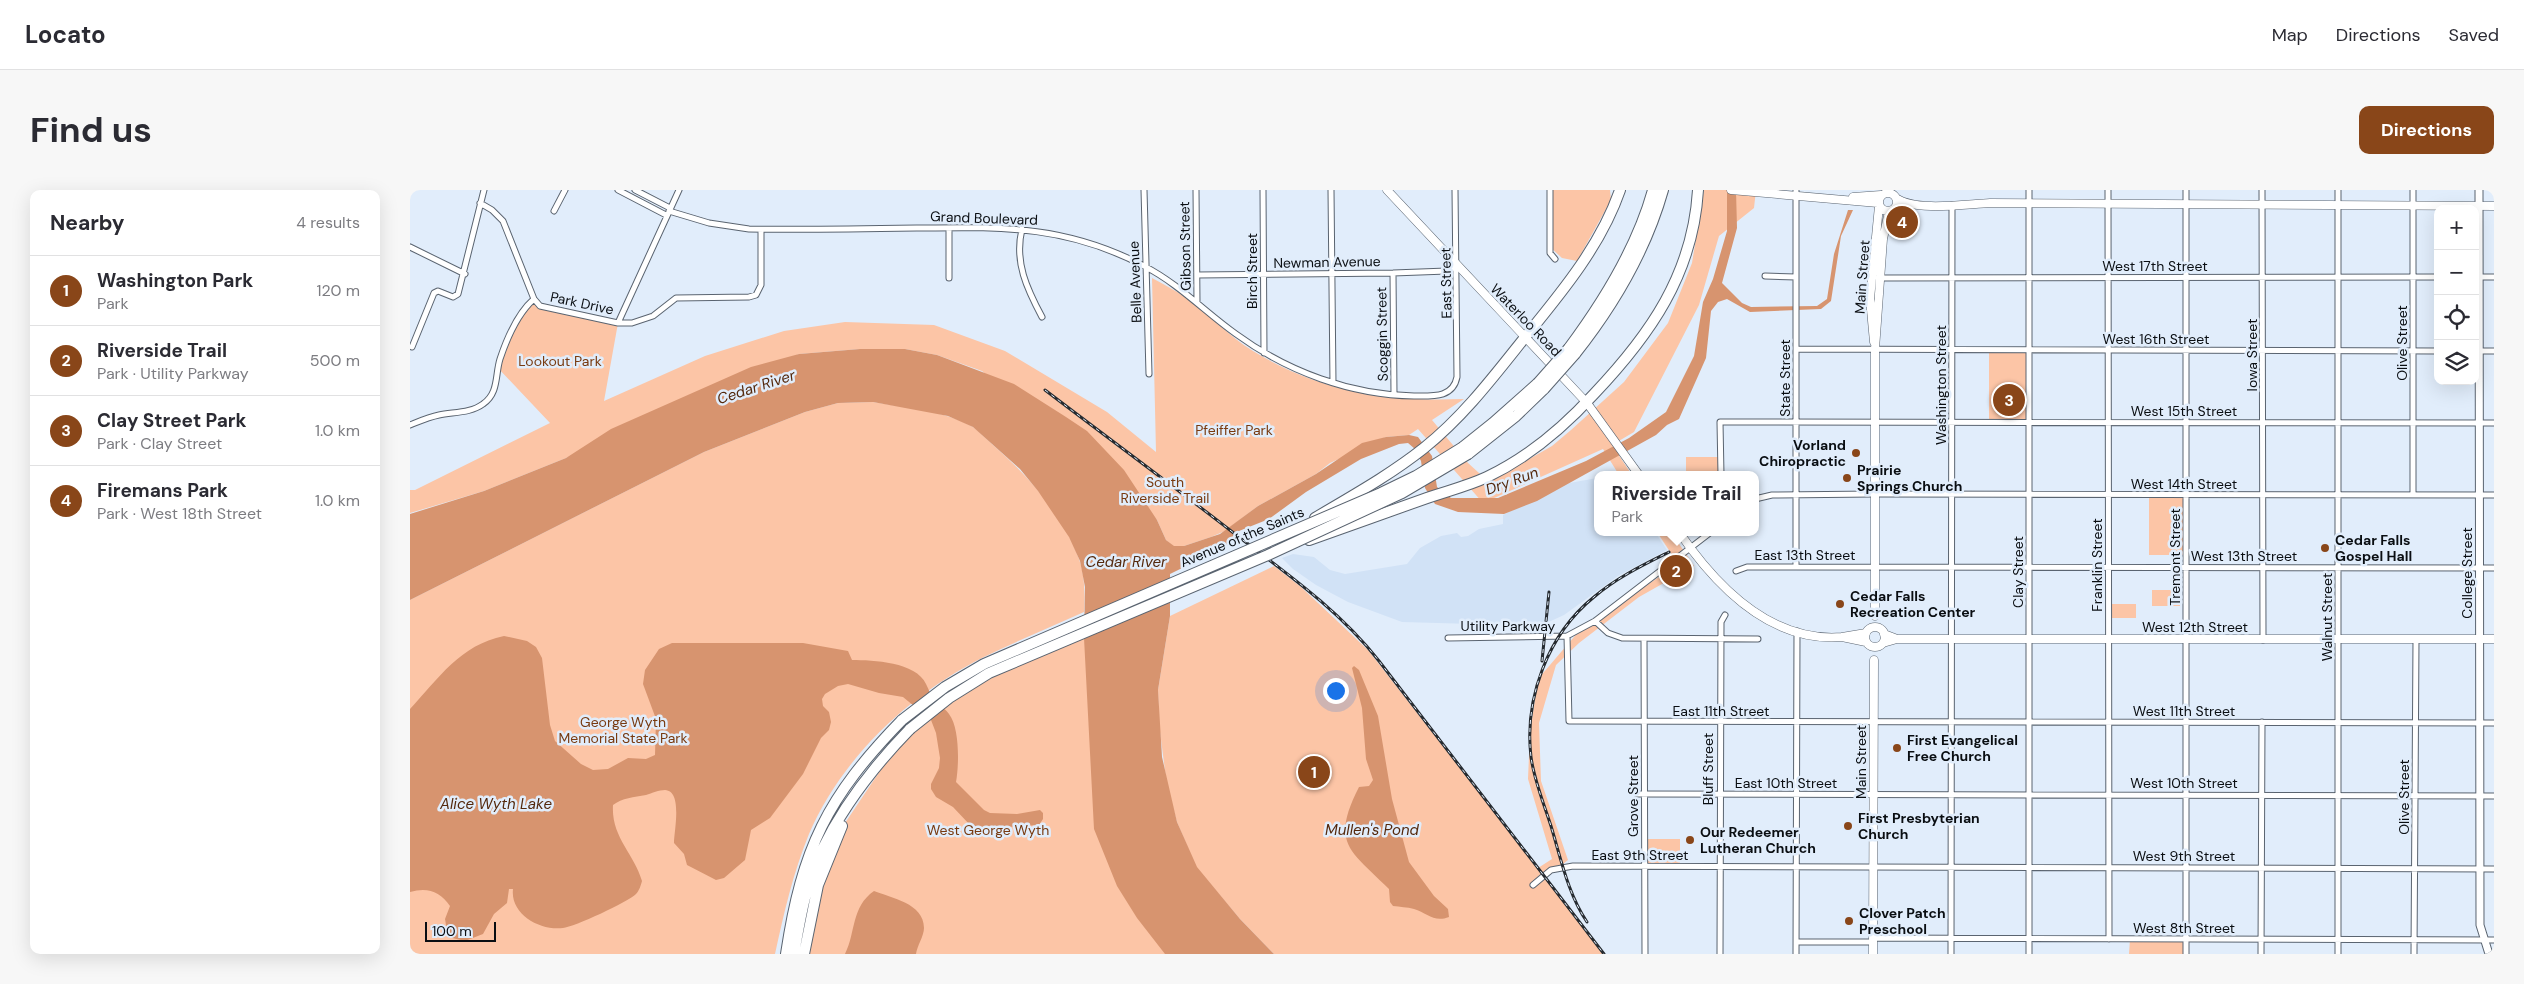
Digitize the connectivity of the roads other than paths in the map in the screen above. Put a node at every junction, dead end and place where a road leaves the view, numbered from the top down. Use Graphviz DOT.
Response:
graph roads {
  1 [pos="484,190"];
  2 [pos="565,190"];
  3 [pos="618,190"];
  4 [pos="635,190"];
  5 [pos="679,190"];
  6 [pos="1144,190"];
  7 [pos="1196,190"];
  8 [pos="1263,190"];
  9 [pos="1331,190"];
  10 [pos="1387,190"];
  11 [pos="1455,190"];
  12 [pos="1550,190"];
  13 [pos="1620,190"];
  14 [pos="1663,190"];
  15 [pos="1698,190"];
  16 [pos="1730,190"];
  17 [pos="2030,190"];
  18 [pos="2108,190"];
  19 [pos="2186,190"];
  20 [pos="2262,190"];
  21 [pos="2338,190"];
  22 [pos="2413,190"];
  23 [pos="2479,190"];
  24 [pos="1798,192"];
  25 [pos="1895,194"];
  26 [pos="1655,197"];
  27 [pos="1881,198"];
  28 [pos="480,202"];
  29 [pos="2030,203"];
  30 [pos="2108,204"];
  31 [pos="2186,204"];
  32 [pos="1936,205"];
  33 [pos="1952,205"];
  34 [pos="2262,205"];
  35 [pos="2338,205"];
  36 [pos="2479,205"];
  37 [pos="2413,206"];
  38 [pos="2434,206"];
  39 [pos="2479,206"];
  40 [pos="2494,206"];
  41 [pos="554,211"];
  42 [pos="668,211"];
  43 [pos="1890,211"];
  44 [pos="949,228"];
  45 [pos="1022,229"];
  46 [pos="760,230"];
  47 [pos="410,246"];
  48 [pos="1555,259"];
  49 [pos="1457,266"];
  50 [pos="1146,267"];
  51 [pos="1393,273"];
  52 [pos="465,274"];
  53 [pos="1264,274"];
  54 [pos="1332,274"];
  55 [pos="1197,275"];
  56 [pos="1766,276"];
  57 [pos="1796,277"];
  58 [pos="2338,277"];
  59 [pos="2413,277"];
  60 [pos="2434,277"];
  61 [pos="2479,277"];
  62 [pos="2494,277"];
  63 [pos="949,278"];
  64 [pos="1876,278"];
  65 [pos="1952,278"];
  66 [pos="2030,278"];
  67 [pos="2108,278"];
  68 [pos="2186,278"];
  69 [pos="2263,278"];
  70 [pos="2477,295"];
  71 [pos="534,299"];
  72 [pos="1197,302"];
  73 [pos="1042,318"];
  74 [pos="618,323"];
  75 [pos="1526,336"];
  76 [pos="2477,340"];
  77 [pos="412,347"];
  78 [pos="1796,349"];
  79 [pos="1875,349"];
  80 [pos="1952,350"];
  81 [pos="2029,350"];
  82 [pos="2108,350"];
  83 [pos="2186,350"];
  84 [pos="2263,350"];
  85 [pos="2338,351"];
  86 [pos="2413,351"];
  87 [pos="2434,351"];
  88 [pos="2479,351"];
  89 [pos="2494,351"];
  90 [pos="1264,353"];
  91 [pos="1149,374"];
  92 [pos="1458,377"];
  93 [pos="1333,383"];
  94 [pos="2478,385"];
  95 [pos="1394,395"];
  96 [pos="1587,403"];
  97 [pos="1796,422"];
  98 [pos="1874,422"];
  99 [pos="1952,422"];
  100 [pos="2029,422"];
  101 [pos="2108,422"];
  102 [pos="2186,422"];
  103 [pos="2263,423"];
  104 [pos="2338,423"];
  105 [pos="2413,423"];
  106 [pos="2479,423"];
  107 [pos="2494,423"];
  108 [pos="410,425"];
  109 [pos="1465,450"];
  110 [pos="1636,471"];
  111 [pos="1720,471"];
  112 [pos="1874,494"];
  113 [pos="1952,494"];
  114 [pos="2029,494"];
  115 [pos="1796,495"];
  116 [pos="2108,495"];
  117 [pos="2186,495"];
  118 [pos="2263,495"];
  119 [pos="2338,495"];
  120 [pos="2413,495"];
  121 [pos="2479,495"];
  122 [pos="2494,495"];
  123 [pos="1759,497"];
  124 [pos="1299,527"];
  125 [pos="1682,536"];
  126 [pos="1707,536"];
  127 [pos="1691,550"];
  128 [pos="1268,555"];
  129 [pos="1796,566"];
  130 [pos="1874,566"];
  131 [pos="1952,567"];
  132 [pos="2029,567"];
  133 [pos="2108,567"];
  134 [pos="2186,567"];
  135 [pos="2263,567"];
  136 [pos="2338,568"];
  137 [pos="2479,568"];
  138 [pos="2494,568"];
  139 [pos="1736,570"];
  140 [pos="1725,615"];
  141 [pos="1875,616"];
  142 [pos="1595,620"];
  143 [pos="1797,631"];
  144 [pos="1867,631"];
  145 [pos="1882,631"];
  146 [pos="1567,636"];
  147 [pos="1842,637"];
  148 [pos="1448,638"];
  149 [pos="1644,638"];
  150 [pos="1720,638"];
  151 [pos="1758,639"];
  152 [pos="1897,639"];
  153 [pos="2480,639"];
  154 [pos="2494,639"];
  155 [pos="1952,640"];
  156 [pos="2029,640"];
  157 [pos="2108,640"];
  158 [pos="2186,640"];
  159 [pos="2263,640"];
  160 [pos="2338,640"];
  161 [pos="2416,640"];
  162 [pos="1867,643"];
  163 [pos="1880,645"];
  164 [pos="1874,660"];
  165 [pos="1644,722"];
  166 [pos="1719,722"];
  167 [pos="1797,722"];
  168 [pos="1874,722"];
  169 [pos="1951,722"];
  170 [pos="2029,722"];
  171 [pos="2108,722"];
  172 [pos="2186,722"];
  173 [pos="2262,722"];
  174 [pos="2338,722"];
  175 [pos="2416,722"];
  176 [pos="2480,722"];
  177 [pos="2494,722"];
  178 [pos="863,782"];
  179 [pos="1951,793"];
  180 [pos="1638,794"];
  181 [pos="1644,794"];
  182 [pos="1720,794"];
  183 [pos="1796,794"];
  184 [pos="1874,794"];
  185 [pos="2029,794"];
  186 [pos="2109,794"];
  187 [pos="2186,795"];
  188 [pos="2262,795"];
  189 [pos="2338,795"];
  190 [pos="2415,796"];
  191 [pos="2480,796"];
  192 [pos="2494,796"];
  193 [pos="811,846"];
  194 [pos="1874,865"];
  195 [pos="1720,866"];
  196 [pos="1951,866"];
  197 [pos="2029,866"];
  198 [pos="2109,866"];
  199 [pos="1644,867"];
  200 [pos="1796,867"];
  201 [pos="2186,867"];
  202 [pos="2262,867"];
  203 [pos="2338,868"];
  204 [pos="2415,868"];
  205 [pos="2480,868"];
  206 [pos="2494,869"];
  207 [pos="1533,884"];
  208 [pos="1951,938"];
  209 [pos="2029,939"];
  210 [pos="2109,939"];
  211 [pos="1874,940"];
  212 [pos="2186,940"];
  213 [pos="2262,940"];
  214 [pos="2338,941"];
  215 [pos="2414,941"];
  216 [pos="2490,941"];
  217 [pos="1796,942"];
  218 [pos="780,954"];
  219 [pos="786,954"];
  220 [pos="794,954"];
  221 [pos="804,954"];
  222 [pos="1645,954"];
  223 [pos="1720,954"];
  224 [pos="1796,954"];
  225 [pos="1873,954"];
  226 [pos="1951,954"];
  227 [pos="2029,954"];
  228 [pos="2186,954"];
  229 [pos="2261,954"];
  230 [pos="2338,954"];
  231 [pos="2414,954"];
  232 [pos="2489,954"];
  1 -- 28 [label="street"];
  2 -- 41 [label="street"];
  3 -- 42 [label="street, Grand Boulevard"];
  4 -- 42 [label="street, Grand Boulevard"];
  5 -- 42 [label="street, Park Drive"];
  6 -- 50 [label="street, Belle Avenue"];
  7 -- 55 [label="street, Gibson Street"];
  8 -- 53 [label="street, Birch Street"];
  9 -- 54 [label="street"];
  10 -- 49 [label="main road, Waterloo Road"];
  11 -- 49 [label="street, East Street"];
  12 -- 48 [label="street"];
  13 -- 75 [label="highway"];
  14 -- 26 [label="highway, Avenue of the Saints"];
  15 -- 96 [label="highway"];
  16 -- 24 [label="main road"];
  17 -- 29 [label="street, Clay Street"];
  18 -- 30 [label="street, Franklin Street"];
  19 -- 31 [label="street, Tremont Street"];
  20 -- 34 [label="street, Iowa Street"];
  21 -- 35 [label="street, Walnut Street"];
  22 -- 37 [label="street, Olive Street"];
  23 -- 36 [label="street, College Street"];
  24 -- 27 [label="main road"];
  24 -- 57 [label="street, State Street"];
  25 -- 27 [label="main road"];
  25 -- 32 [label="main road"];
  25 -- 43 [label="main road, Main Street"];
  26 -- 109 [label="highway, Avenue of the Saints, bridge"];
  27 -- 43 [label="main road"];
  27 -- 64 [label="main road, Main Street"];
  28 -- 52 [label="street"];
  28 -- 71 [label="street"];
  29 -- 30 [label="main road"];
  29 -- 33 [label="main road"];
  29 -- 66 [label="street, Clay Street"];
  30 -- 31 [label="main road"];
  30 -- 67 [label="street, Franklin Street"];
  31 -- 34 [label="main road"];
  31 -- 68 [label="street, Tremont Street"];
  32 -- 33 [label="main road"];
  32 -- 43 [label="main road"];
  33 -- 65 [label="street, Washington Street"];
  34 -- 35 [label="main road"];
  34 -- 69 [label="street, Iowa Street"];
  35 -- 37 [label="main road"];
  35 -- 58 [label="street, Walnut Street"];
  37 -- 38 [label="main road"];
  37 -- 59 [label="street, Olive Street"];
  39 -- 40 [label="main road"];
  42 -- 46 [label="street, Grand Boulevard"];
  42 -- 74 [label="street, Park Drive"];
  43 -- 64 [label="main road, Main Street"];
  44 -- 45 [label="street, Grand Boulevard"];
  44 -- 46 [label="street, Grand Boulevard"];
  44 -- 63 [label="street"];
  45 -- 50 [label="street, Grand Boulevard"];
  45 -- 73 [label="street"];
  46 -- 74 [label="street"];
  47 -- 52 [label="street"];
  49 -- 51 [label="street, Newman Avenue"];
  49 -- 75 [label="main road, Waterloo Road"];
  49 -- 92 [label="street, East Street"];
  50 -- 72 [label="street, Grand Boulevard"];
  50 -- 91 [label="street, Belle Avenue"];
  51 -- 54 [label="street, Newman Avenue"];
  51 -- 95 [label="street, Scoggin Street"];
  52 -- 77 [label="street"];
  53 -- 54 [label="street, Newman Avenue"];
  53 -- 55 [label="street, Newman Avenue"];
  53 -- 90 [label="street, Birch Street"];
  54 -- 93 [label="street"];
  55 -- 72 [label="street, Gibson Street"];
  56 -- 57 [label="street"];
  57 -- 78 [label="street, State Street"];
  58 -- 59 [label="street, West 17th Street"];
  58 -- 69 [label="street, West 17th Street"];
  58 -- 85 [label="street, Walnut Street"];
  59 -- 60 [label="street, West 17th Street"];
  59 -- 86 [label="street, Olive Street"];
  61 -- 62 [label="street"];
  64 -- 65 [label="street, West 17th Street"];
  64 -- 79 [label="main road, Main Street"];
  65 -- 66 [label="street, West 17th Street"];
  65 -- 80 [label="street, Washington Street"];
  66 -- 67 [label="street, West 17th Street"];
  66 -- 81 [label="street, Clay Street"];
  67 -- 68 [label="street, West 17th Street"];
  67 -- 82 [label="street, Franklin Street"];
  68 -- 69 [label="street, West 17th Street"];
  68 -- 83 [label="street, Tremont Street"];
  69 -- 84 [label="street, Iowa Street"];
  70 -- 76 [label="street, College Street"];
  71 -- 74 [label="street, Park Drive"];
  71 -- 108 [label="street, Park Drive"];
  72 -- 90 [label="street, Grand Boulevard"];
  75 -- 96 [label="main road, Waterloo Road"];
  75 -- 124 [label="highway, bridge"];
  78 -- 79 [label="street, West 16th Street"];
  78 -- 97 [label="street, State Street"];
  79 -- 80 [label="street, West 16th Street"];
  79 -- 98 [label="main road, Main Street"];
  80 -- 81 [label="street, West 16th Street"];
  80 -- 99 [label="street, Washington Street"];
  81 -- 82 [label="street, West 16th Street"];
  81 -- 100 [label="street, Clay Street"];
  82 -- 83 [label="street, West 16th Street"];
  82 -- 101 [label="street, Franklin Street"];
  83 -- 84 [label="street, West 16th Street"];
  83 -- 102 [label="street, Tremont Street"];
  84 -- 85 [label="street, West 16th Street"];
  84 -- 103 [label="street, Iowa Street"];
  85 -- 86 [label="street, West 16th Street"];
  85 -- 104 [label="street, Walnut Street"];
  86 -- 87 [label="street, West 16th Street"];
  86 -- 105 [label="street, Olive Street"];
  88 -- 89 [label="street"];
  90 -- 93 [label="street, Grand Boulevard"];
  92 -- 95 [label="street, Grand Boulevard"];
  93 -- 95 [label="street, Grand Boulevard"];
  94 -- 106 [label="street, College Street"];
  96 -- 110 [label="main road, Waterloo Road"];
  96 -- 128 [label="highway, bridge"];
  97 -- 98 [label="street, West 15th Street"];
  97 -- 111 [label="street, West 15th Street"];
  97 -- 115 [label="street, State Street"];
  98 -- 99 [label="street, West 15th Street"];
  98 -- 112 [label="main road, Main Street"];
  99 -- 100 [label="street, West 15th Street"];
  99 -- 113 [label="street, Washington Street"];
  100 -- 101 [label="street, West 15th Street"];
  100 -- 114 [label="street, Clay Street"];
  101 -- 102 [label="street, West 15th Street"];
  101 -- 116 [label="street, Franklin Street"];
  102 -- 103 [label="street, West 15th Street"];
  102 -- 117 [label="street, Tremont Street"];
  103 -- 104 [label="street, West 15th Street"];
  103 -- 118 [label="street, Iowa Street"];
  104 -- 105 [label="street, West 15th Street"];
  104 -- 119 [label="street, Walnut Street"];
  105 -- 106 [label="street, West 15th Street"];
  105 -- 120 [label="street, Olive Street"];
  106 -- 107 [label="street, West 15th Street"];
  106 -- 121 [label="street, College Street"];
  109 -- 124 [label="highway, Avenue of the Saints, bridge"];
  109 -- 128 [label="highway, Avenue of the Saints, bridge"];
  112 -- 113 [label="street, West 14th Street"];
  112 -- 115 [label="street, West 14th Street"];
  112 -- 130 [label="main road, Main Street"];
  113 -- 114 [label="street, West 14th Street"];
  113 -- 131 [label="street, Washington Street"];
  114 -- 116 [label="street, West 14th Street"];
  114 -- 132 [label="street, Clay Street"];
  115 -- 123 [label="street, West 14th Street"];
  115 -- 129 [label="street, State Street"];
  116 -- 117 [label="street, West 14th Street"];
  116 -- 133 [label="street, Franklin Street"];
  117 -- 118 [label="street, West 14th Street"];
  117 -- 134 [label="street, Tremont Street"];
  118 -- 119 [label="street, West 14th Street"];
  118 -- 135 [label="street, Iowa Street"];
  119 -- 120 [label="street, West 14th Street"];
  119 -- 136 [label="street, Walnut Street"];
  120 -- 121 [label="street, West 14th Street"];
  121 -- 122 [label="street, West 14th Street"];
  121 -- 137 [label="street, College Street"];
  124 -- 193 [label="highway, Avenue of the Saints, bridge"];
  125 -- 127 [label="main road"];
  126 -- 127 [label="street, Utility Parkway"];
  127 -- 142 [label="street, Utility Parkway"];
  127 -- 143 [label="main road"];
  128 -- 178 [label="highway, Avenue of the Saints, bridge"];
  129 -- 130 [label="street, East 13th Street"];
  129 -- 139 [label="street, East 13th Street"];
  130 -- 131 [label="street, West 13th Street"];
  130 -- 141 [label="main road, Main Street"];
  131 -- 132 [label="street, West 13th Street"];
  131 -- 155 [label="street, Washington Street"];
  132 -- 133 [label="street, West 13th Street"];
  132 -- 156 [label="street, Clay Street"];
  133 -- 134 [label="street, West 13th Street"];
  133 -- 157 [label="street, Franklin Street"];
  134 -- 135 [label="street, West 13th Street"];
  134 -- 158 [label="street, Tremont Street"];
  135 -- 136 [label="street, West 13th Street"];
  135 -- 159 [label="street, Iowa Street"];
  136 -- 137 [label="street, West 13th Street"];
  136 -- 160 [label="street, Walnut Street"];
  137 -- 138 [label="street, West 13th Street"];
  137 -- 153 [label="street, College Street"];
  140 -- 150 [label="street, Bluff Street"];
  141 -- 144 [label="main road, Main Street"];
  141 -- 145 [label="main road, Main Street"];
  142 -- 146 [label="street, Utility Parkway"];
  142 -- 149 [label="street"];
  143 -- 147 [label="main road"];
  143 -- 167 [label="street"];
  144 -- 145 [label="main road"];
  144 -- 147 [label="main road"];
  144 -- 162 [label="main road"];
  145 -- 152 [label="main road, West 12th Street"];
  145 -- 163 [label="main road, Main Street"];
  146 -- 148 [label="street, Utility Parkway"];
  146 -- 165 [label="street, East 11th Street"];
  147 -- 162 [label="main road"];
  149 -- 150 [label="street"];
  149 -- 165 [label="street, Grove Street"];
  150 -- 151 [label="street"];
  150 -- 166 [label="street, Bluff Street"];
  152 -- 155 [label="main road, West 12th Street"];
  152 -- 163 [label="main road, West 12th Street"];
  153 -- 154 [label="main road, West 12th Street"];
  153 -- 161 [label="main road, West 12th Street"];
  153 -- 176 [label="street, College Street"];
  155 -- 156 [label="main road, West 12th Street"];
  155 -- 169 [label="street, Washington Street"];
  156 -- 157 [label="main road, West 12th Street"];
  156 -- 170 [label="street, Clay Street"];
  157 -- 158 [label="main road, West 12th Street"];
  157 -- 171 [label="street, Franklin Street"];
  158 -- 159 [label="main road, West 12th Street"];
  158 -- 172 [label="street, Tremont Street"];
  159 -- 160 [label="main road, West 12th Street"];
  160 -- 161 [label="main road, West 12th Street"];
  160 -- 174 [label="street, Walnut Street"];
  161 -- 175 [label="street, Olive Street"];
  162 -- 163 [label="main road"];
  162 -- 164 [label="main road, Main Street"];
  163 -- 164 [label="main road, Main Street"];
  164 -- 168 [label="main road, Main Street"];
  165 -- 166 [label="street, East 11th Street"];
  165 -- 181 [label="street, Grove Street"];
  166 -- 167 [label="street, East 11th Street"];
  166 -- 182 [label="street, Bluff Street"];
  167 -- 168 [label="street, East 11th Street"];
  167 -- 183 [label="street"];
  168 -- 169 [label="street, West 11th Street"];
  168 -- 184 [label="main road, Main Street"];
  169 -- 170 [label="street, West 11th Street"];
  169 -- 179 [label="street, Washington Street"];
  170 -- 171 [label="street, West 11th Street"];
  170 -- 185 [label="street, Clay Street"];
  171 -- 172 [label="street, West 11th Street"];
  171 -- 186 [label="street, Franklin Street"];
  172 -- 173 [label="street, West 11th Street"];
  172 -- 187 [label="street, Tremont Street"];
  173 -- 174 [label="street, West 11th Street"];
  173 -- 188 [label="street"];
  174 -- 175 [label="street, West 11th Street"];
  174 -- 189 [label="street, Walnut Street"];
  175 -- 176 [label="street, West 11th Street"];
  175 -- 190 [label="street, Olive Street"];
  176 -- 177 [label="street, West 11th Street"];
  176 -- 191 [label="street, College Street"];
  178 -- 220 [label="highway, Avenue of the Saints"];
  178 -- 221 [label="highway"];
  179 -- 184 [label="street, West 10th Street"];
  179 -- 185 [label="street, West 10th Street"];
  179 -- 196 [label="street, Washington Street"];
  180 -- 181 [label="street, East 10th Street"];
  181 -- 182 [label="street, East 10th Street"];
  181 -- 199 [label="street, Grove Street"];
  182 -- 183 [label="street, East 10th Street"];
  182 -- 195 [label="street, Bluff Street"];
  183 -- 184 [label="street, East 10th Street"];
  183 -- 200 [label="street"];
  184 -- 194 [label="main road, Main Street"];
  185 -- 186 [label="street, West 10th Street"];
  185 -- 197 [label="street, Clay Street"];
  186 -- 187 [label="street, West 10th Street"];
  186 -- 198 [label="street, Franklin Street"];
  187 -- 188 [label="street, West 10th Street"];
  187 -- 201 [label="street, Tremont Street"];
  188 -- 189 [label="street, West 10th Street"];
  188 -- 202 [label="street"];
  189 -- 190 [label="street, West 10th Street"];
  189 -- 203 [label="street, Walnut Street"];
  190 -- 191 [label="street, West 10th Street"];
  190 -- 204 [label="street, Olive Street"];
  191 -- 192 [label="street, West 10th Street"];
  191 -- 205 [label="street, College Street"];
  193 -- 218 [label="highway"];
  193 -- 219 [label="highway, Avenue of the Saints"];
  194 -- 196 [label="street, West 9th Street"];
  194 -- 200 [label="street, East 9th Street"];
  194 -- 211 [label="main road, Main Street"];
  195 -- 199 [label="street, East 9th Street"];
  195 -- 200 [label="street, East 9th Street"];
  195 -- 223 [label="street, Bluff Street"];
  196 -- 197 [label="street, West 9th Street"];
  196 -- 208 [label="street, Washington Street"];
  197 -- 198 [label="street, West 9th Street"];
  197 -- 209 [label="street, Clay Street"];
  198 -- 201 [label="street, West 9th Street"];
  198 -- 210 [label="street, Franklin Street"];
  199 -- 207 [label="street, East 9th Street"];
  199 -- 222 [label="street, Grove Street"];
  200 -- 217 [label="street"];
  201 -- 202 [label="street, West 9th Street"];
  201 -- 212 [label="street, Tremont Street"];
  202 -- 203 [label="street, West 9th Street"];
  202 -- 213 [label="street"];
  203 -- 204 [label="street, West 9th Street"];
  203 -- 214 [label="street, Walnut Street"];
  204 -- 205 [label="street, West 9th Street"];
  204 -- 215 [label="street, Olive Street"];
  205 -- 206 [label="street, West 9th Street"];
  205 -- 216 [label="street, College Street"];
  208 -- 209 [label="street, West 8th Street"];
  208 -- 211 [label="street, West 8th Street"];
  208 -- 226 [label="street, Washington Street"];
  209 -- 210 [label="street, West 8th Street"];
  209 -- 227 [label="street, Clay Street"];
  210 -- 212 [label="street, West 8th Street"];
  211 -- 217 [label="street, West 8th Street"];
  211 -- 225 [label="main road, Main Street"];
  212 -- 213 [label="street, West 8th Street"];
  212 -- 228 [label="street, Tremont Street"];
  213 -- 214 [label="street, West 8th Street"];
  213 -- 229 [label="street"];
  214 -- 215 [label="street, West 8th Street"];
  214 -- 230 [label="street, Walnut Street"];
  215 -- 216 [label="street, West 8th Street"];
  215 -- 231 [label="street, Olive Street"];
  216 -- 232 [label="street, College Street"];
  217 -- 224 [label="street"];
}
